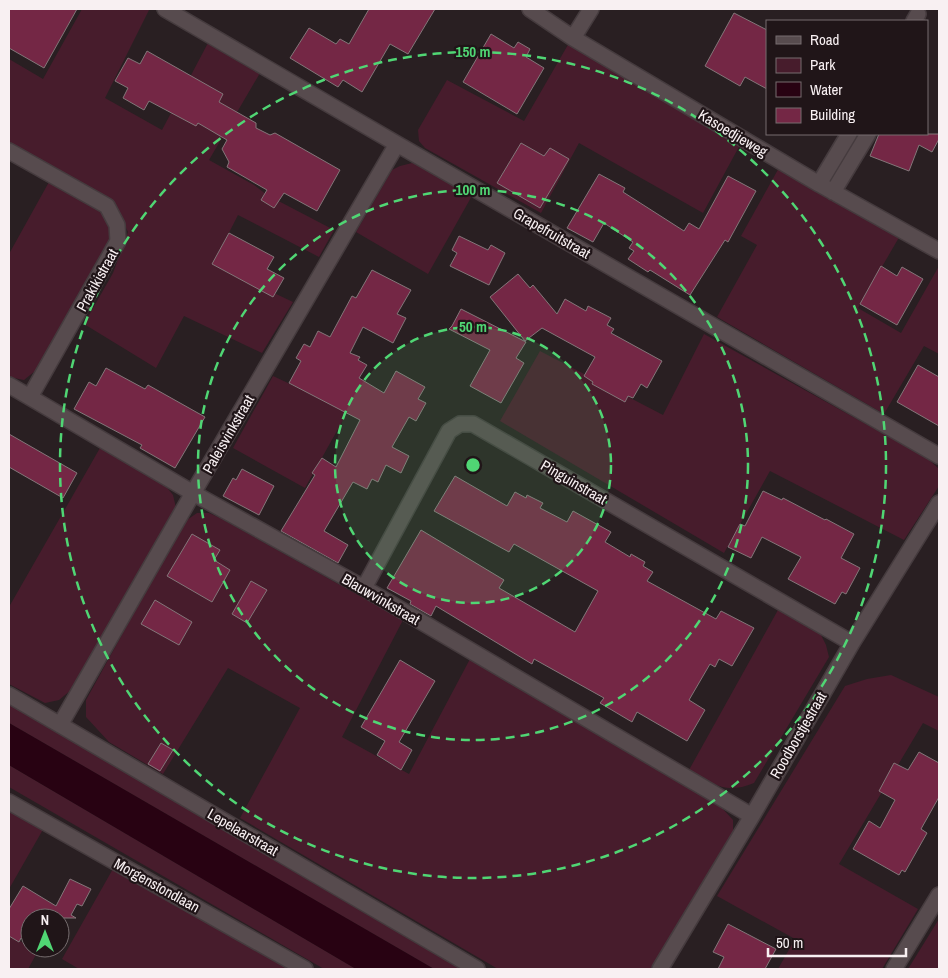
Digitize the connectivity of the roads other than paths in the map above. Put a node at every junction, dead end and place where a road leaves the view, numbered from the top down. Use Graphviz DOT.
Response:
graph roads {
  1 [pos="165,9"];
  2 [pos="530,9"];
  3 [pos="591,9"];
  4 [pos="573,38"];
  5 [pos="848,135"];
  6 [pos="867,135"];
  7 [pos="397,144"];
  8 [pos="9,151"];
  9 [pos="820,184"];
  10 [pos="833,192"];
  11 [pos="939,251"];
  12 [pos="9,385"];
  13 [pos="30,397"];
  14 [pos="939,456"];
  15 [pos="193,493"];
  16 [pos="939,503"];
  17 [pos="364,588"];
  18 [pos="852,643"];
  19 [pos="9,695"];
  20 [pos="60,725"];
  21 [pos="9,802"];
  22 [pos="752,816"];
  23 [pos="939,895"];
  24 [pos="306,969"];
  25 [pos="477,969"];
  26 [pos="660,969"];
  27 [pos="894,969"];
  1 -- 7 [label="street, Grapefruitstraat"];
  2 -- 4 [label="street, Kasoedjieweg"];
  3 -- 4 [label="street"];
  4 -- 9 [label="street, Kasoedjieweg"];
  5 -- 9 [label="street"];
  6 -- 10 [label="street"];
  7 -- 14 [label="street, Grapefruitstraat"];
  7 -- 15 [label="street, Paleisvinkstraat"];
  8 -- 13 [label="street, Prakikistraat"];
  9 -- 10 [label="street, Kasoedjieweg"];
  10 -- 11 [label="street, Kasoedjieweg"];
  12 -- 13 [label="street, Blauwvinkstraat"];
  13 -- 15 [label="street, Blauwvinkstraat"];
  15 -- 17 [label="street, Blauwvinkstraat"];
  15 -- 20 [label="street, Paleisvinkstraat"];
  16 -- 18 [label="street, Roodborstjestraat"];
  17 -- 18 [label="street, Pinguinstraat"];
  17 -- 22 [label="street, Blauwvinkstraat"];
  18 -- 22 [label="street, Roodborstjestraat"];
  19 -- 20 [label="street, Lepelaarstraat"];
  20 -- 25 [label="street, Lepelaarstraat"];
  21 -- 24 [label="street, Morgenstondlaan"];
  22 -- 26 [label="street, Roodborstjestraat"];
  23 -- 27 [label="street"];
}
